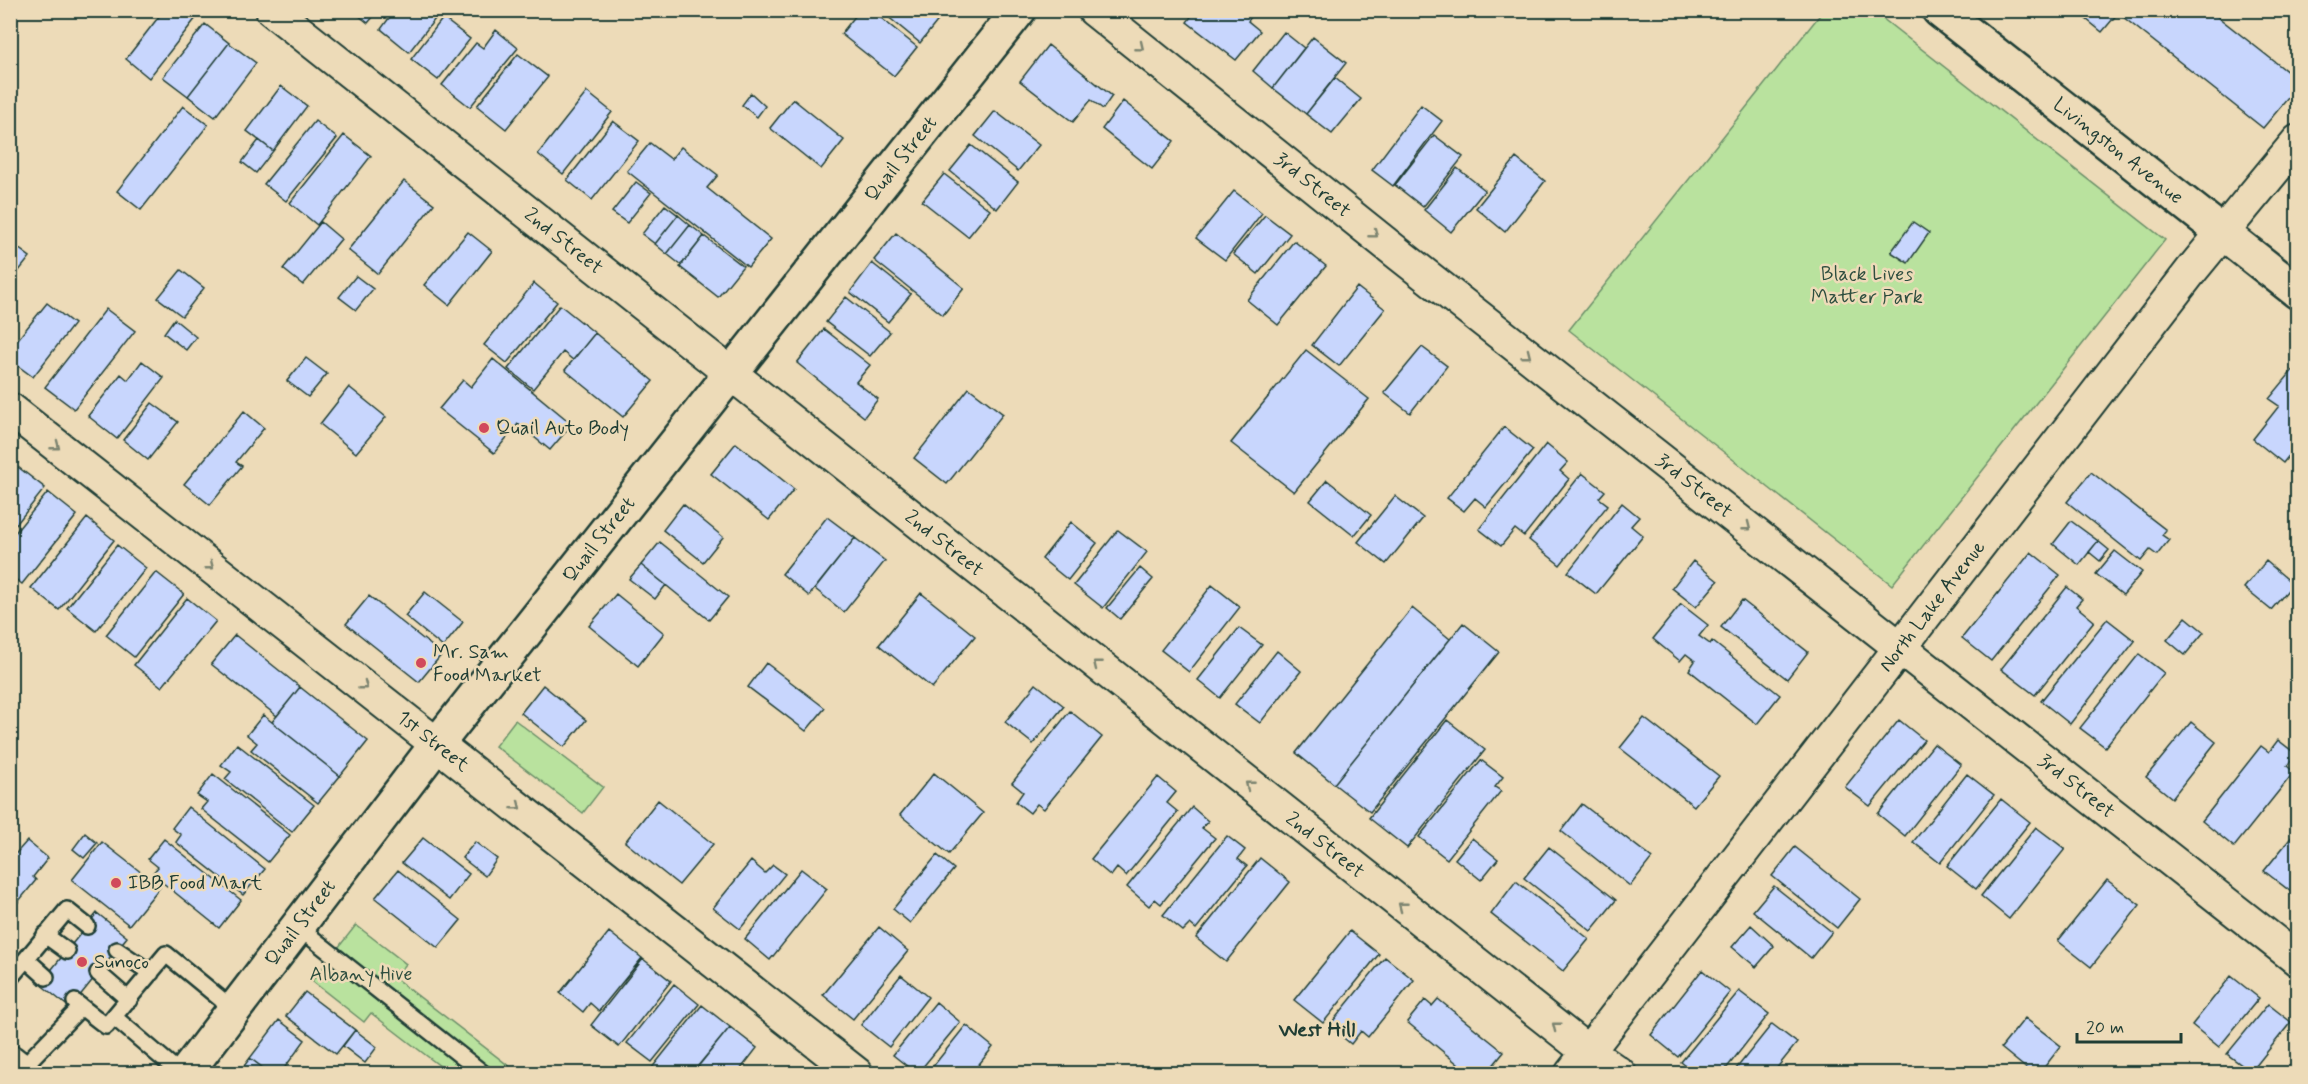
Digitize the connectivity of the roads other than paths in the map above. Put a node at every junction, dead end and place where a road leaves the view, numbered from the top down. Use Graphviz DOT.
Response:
graph roads {
  1 [pos="272,10"];
  2 [pos="1019,10"];
  3 [pos="1094,10"];
  4 [pos="1939,10"];
  5 [pos="2298,141"];
  6 [pos="2222,232"];
  7 [pos="2298,292"];
  8 [pos="732,373"];
  9 [pos="10,409"];
  10 [pos="1899,647"];
  11 [pos="437,744"];
  12 [pos="87,926"];
  13 [pos="298,927"];
  14 [pos="45,934"];
  15 [pos="117,950"];
  16 [pos="67,951"];
  17 [pos="26,959"];
  18 [pos="2298,960"];
  19 [pos="98,973"];
  20 [pos="151,973"];
  21 [pos="46,977"];
  22 [pos="10,978"];
  23 [pos="129,1000"];
  24 [pos="234,1010"];
  25 [pos="114,1017"];
  26 [pos="1580,1063"];
  27 [pos="19,1068"];
  28 [pos="183,1074"];
  29 [pos="484,1074"];
  30 [pos="857,1074"];
  31 [pos="1620,1074"];
  1 -- 8 [label="street, 2nd Street"];
  2 -- 8 [label="street, Quail Street"];
  3 -- 10 [label="street, 3rd Street, one-way"];
  4 -- 6 [label="street, Livingston Avenue"];
  5 -- 6 [label="street, North Lake Avenue"];
  6 -- 7 [label="street, Livingston Avenue"];
  6 -- 10 [label="street, North Lake Avenue"];
  8 -- 11 [label="street, Quail Street"];
  26 -- 8 [label="street, 2nd Street, one-way"];
  9 -- 11 [label="street, 1st Street, one-way"];
  10 -- 18 [label="street, 3rd Street"];
  10 -- 26 [label="street, North Lake Avenue"];
  11 -- 13 [label="street, Quail Street"];
  11 -- 30 [label="street, 1st Street, one-way"];
  12 -- 14 [label="lane"];
  13 -- 24 [label="street, Quail Street"];
  13 -- 29 [label="lane"];
  14 -- 16 [label="lane"];
  14 -- 17 [label="lane"];
  15 -- 20 [label="lane"];
  17 -- 21 [label="lane"];
  17 -- 22 [label="lane"];
  19 -- 23 [label="lane"];
  20 -- 23 [label="lane"];
  20 -- 24 [label="lane"];
  23 -- 25 [label="lane"];
  24 -- 28 [label="street, Quail Street"];
  25 -- 27 [label="lane"];
  25 -- 28 [label="lane"];
  26 -- 31 [label="street, 2nd Street"];
}
